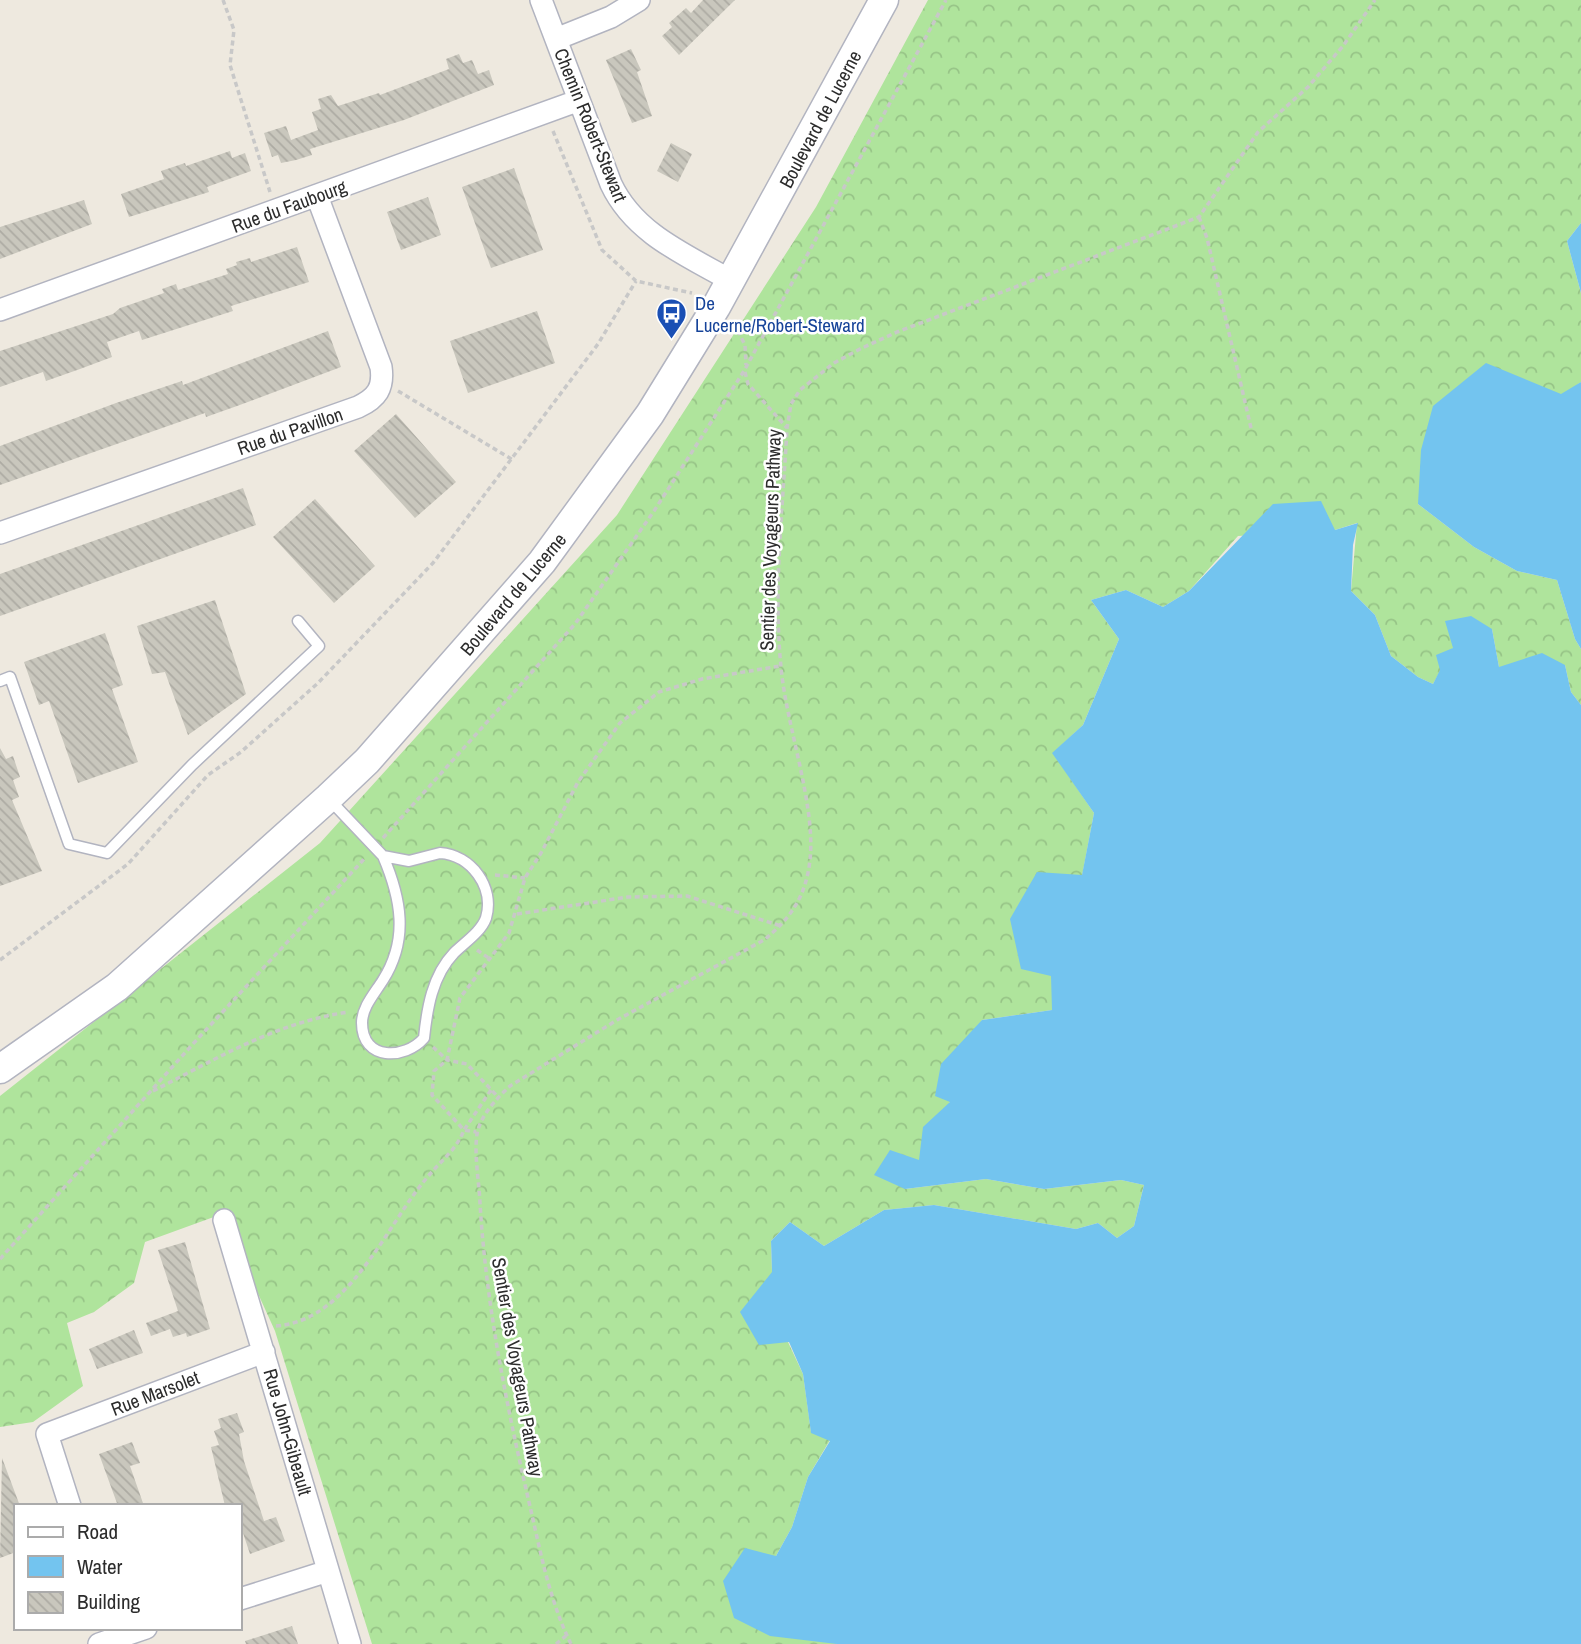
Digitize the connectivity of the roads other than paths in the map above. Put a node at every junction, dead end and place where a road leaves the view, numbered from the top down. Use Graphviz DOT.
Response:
graph roads {
  1 [pos="541,0"];
  2 [pos="639,0"];
  3 [pos="884,0"];
  4 [pos="556,39"];
  5 [pos="577,100"];
  6 [pos="317,195"];
  7 [pos="730,280"];
  8 [pos="0,310"];
  9 [pos="0,533"];
  10 [pos="298,621"];
  11 [pos="0,681"];
  12 [pos="328,798"];
  13 [pos="383,856"];
  14 [pos="0,1069"];
  15 [pos="225,1220"];
  16 [pos="264,1352"];
  17 [pos="69,1504"];
  18 [pos="328,1571"];
  19 [pos="242,1598"];
  20 [pos="137,1630"];
  21 [pos="107,1637"];
  22 [pos="350,1644"];
  1 -- 4 [label="street, Chemin Robert-Stewart"];
  2 -- 4 [label="street"];
  3 -- 7 [label="main road, Boulevard de Lucerne"];
  4 -- 5 [label="street, Chemin Robert-Stewart"];
  5 -- 6 [label="street, Rue du Faubourg"];
  5 -- 7 [label="street, Chemin Robert-Stewart"];
  6 -- 8 [label="street, Rue du Faubourg"];
  6 -- 9 [label="street, Rue du Pavillon"];
  7 -- 12 [label="main road, Boulevard de Lucerne"];
  10 -- 11 [label="lane"];
  12 -- 13 [label="lane"];
  12 -- 14 [label="main road, Boulevard de Lucerne"];
  13 -- 13 [label="lane"];
  15 -- 16 [label="street, Rue John-Gibeault"];
  16 -- 17 [label="street, Rue Marsolet"];
  16 -- 18 [label="street, Rue John-Gibeault"];
  18 -- 19 [label="street"];
  18 -- 22 [label="street, Rue John-Gibeault"];
  20 -- 21 [label="street"];
}
